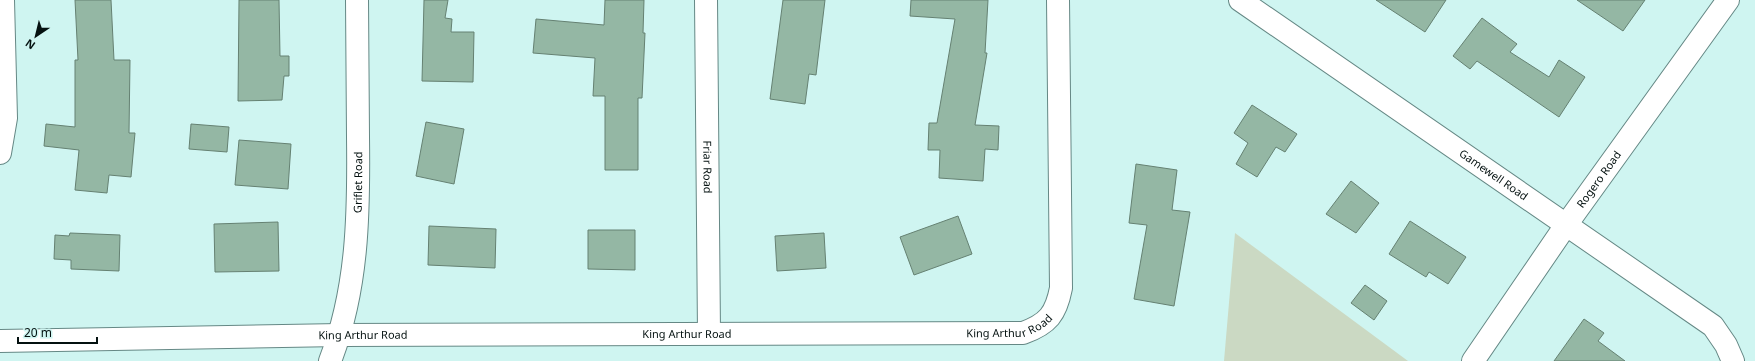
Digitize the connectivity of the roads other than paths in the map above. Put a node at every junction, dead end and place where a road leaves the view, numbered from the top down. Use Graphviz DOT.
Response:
graph roads {
  1 [pos="357,0"];
  2 [pos="706,0"];
  3 [pos="1058,0"];
  4 [pos="1240,0"];
  5 [pos="1728,0"];
  6 [pos="2,8"];
  7 [pos="0,153"];
  8 [pos="1566,225"];
  9 [pos="708,333"];
  10 [pos="340,335"];
  11 [pos="0,341"];
  12 [pos="330,361"];
  13 [pos="1473,361"];
  14 [pos="1734,361"];
  1 -- 10 [label="street, Griflet Road"];
  2 -- 9 [label="street, Friar Road"];
  3 -- 9 [label="street, King Arthur Road"];
  4 -- 8 [label="street, Gamewell Road"];
  5 -- 8 [label="street, Rogero Road"];
  6 -- 7 [label="street"];
  8 -- 13 [label="street, Rogero Road"];
  8 -- 14 [label="street, Gamewell Road"];
  9 -- 10 [label="street, King Arthur Road"];
  10 -- 11 [label="street, King Arthur Road"];
  10 -- 12 [label="street, Griflet Road"];
}
